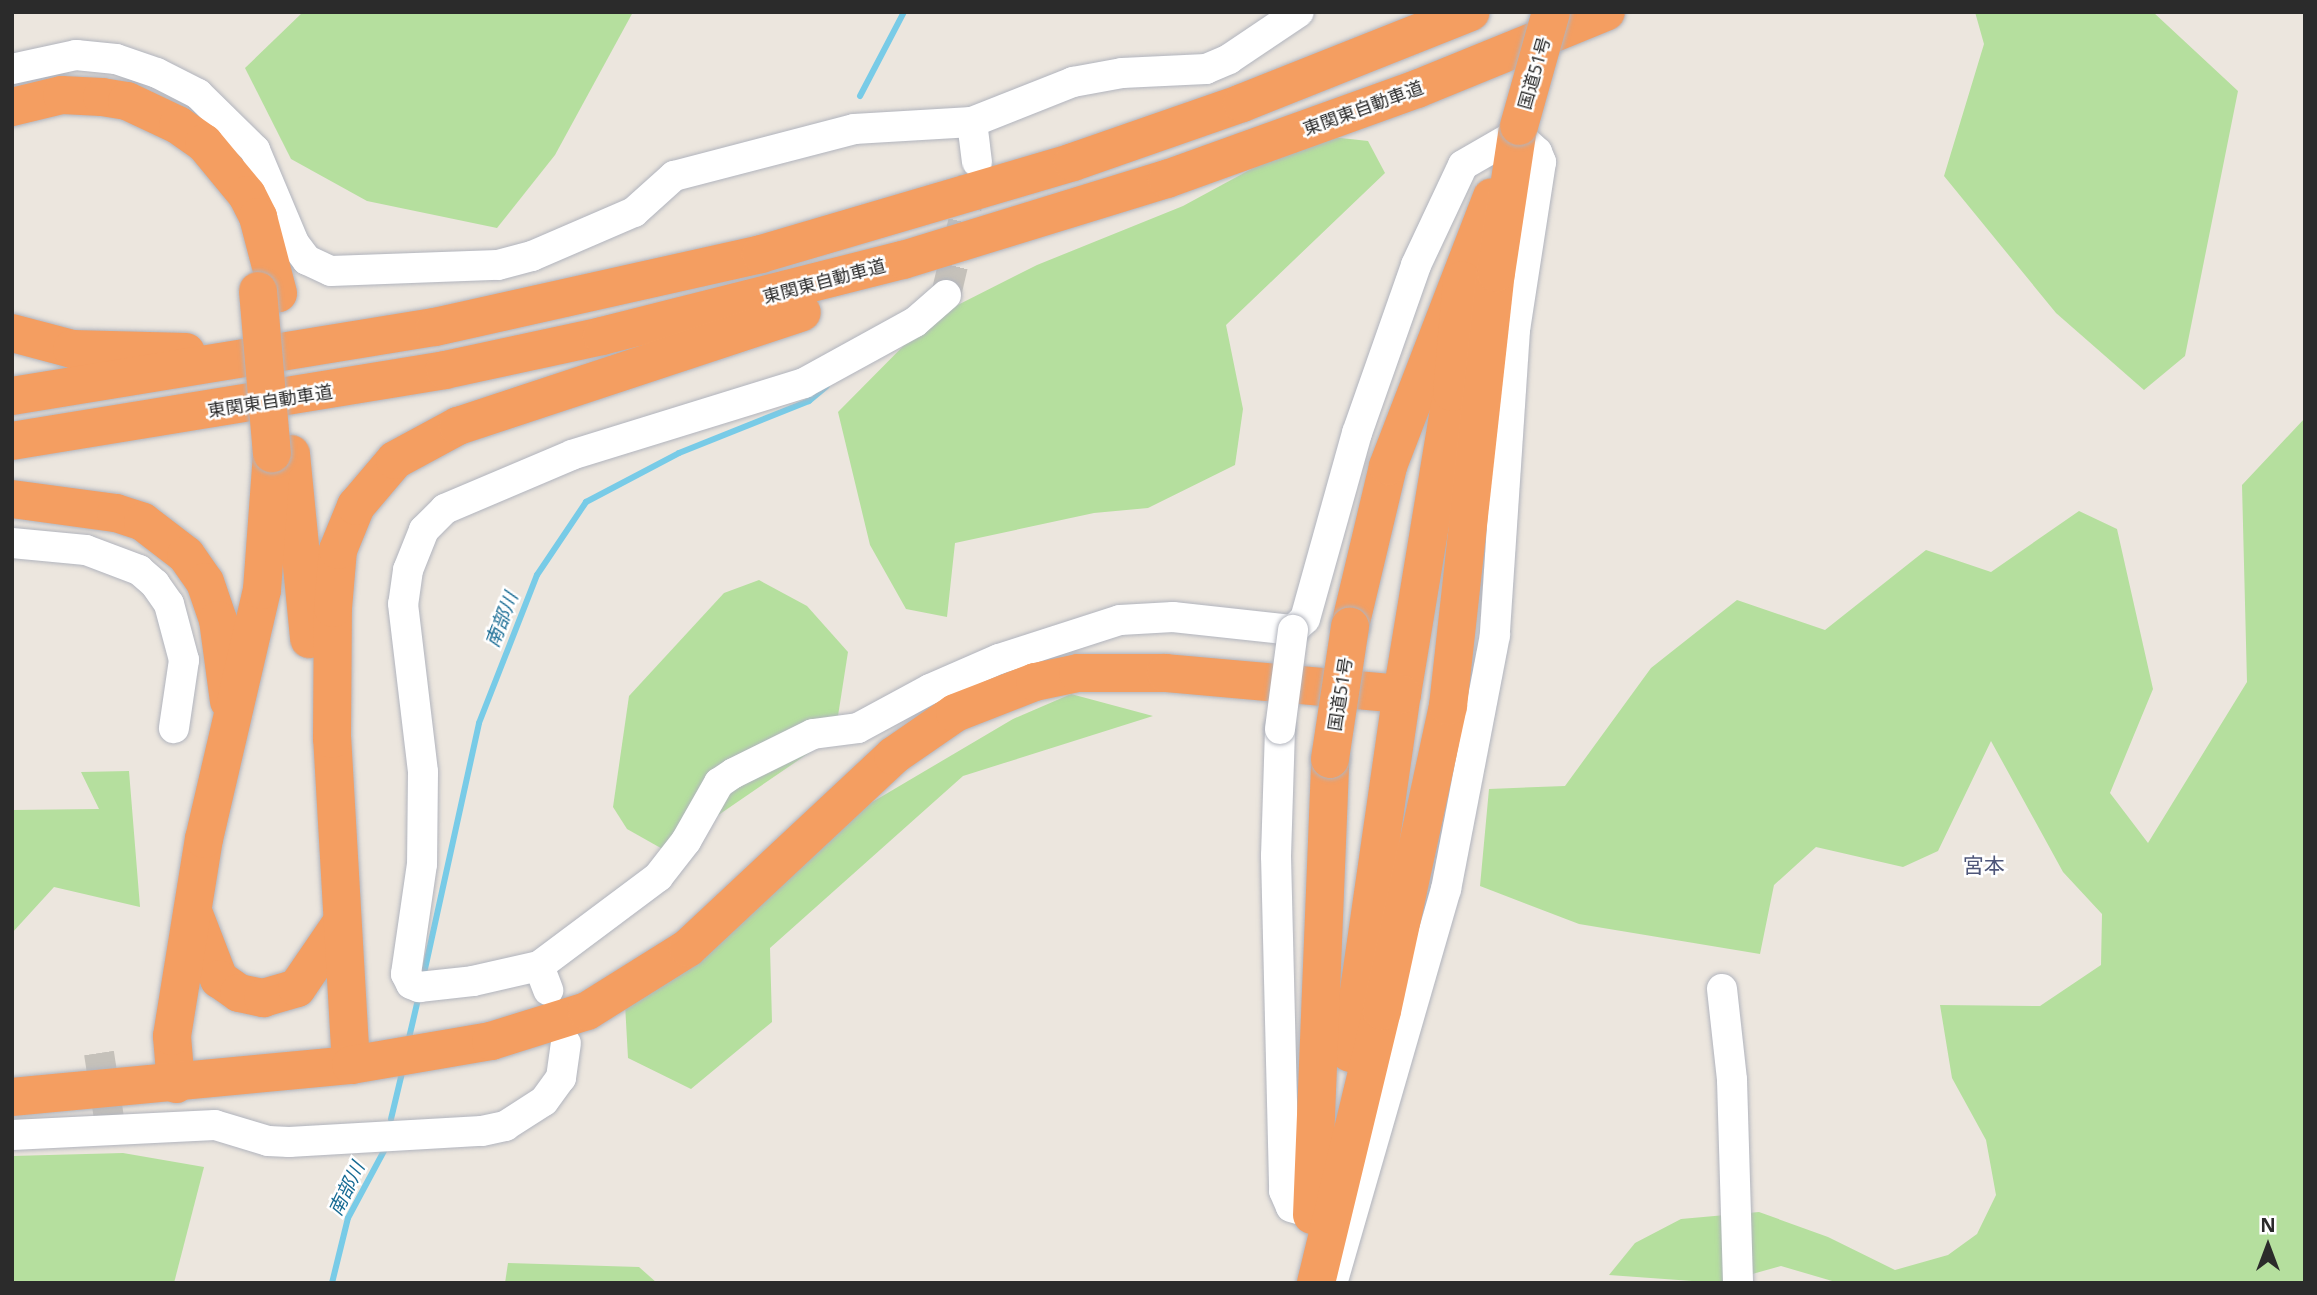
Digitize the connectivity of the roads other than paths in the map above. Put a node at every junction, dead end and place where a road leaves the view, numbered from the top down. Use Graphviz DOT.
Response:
graph roads {
  1 [pos="1298,12"];
  2 [pos="1471,12"];
  3 [pos="1551,12"];
  4 [pos="1606,12"];
  5 [pos="12,69"];
  6 [pos="12,107"];
  7 [pos="972,122"];
  8 [pos="12,128"];
  9 [pos="1518,130"];
  10 [pos="977,163"];
  11 [pos="1508,208"];
  12 [pos="1014,227"];
  13 [pos="1462,280"];
  14 [pos="268,292"];
  15 [pos="946,295"];
  16 [pos="436,327"];
  17 [pos="12,333"];
  18 [pos="1452,392"];
  19 [pos="12,396"];
  20 [pos="12,441"];
  21 [pos="281,454"];
  22 [pos="12,499"];
  23 [pos="12,543"];
  24 [pos="1293,630"];
  25 [pos="1402,694"];
  26 [pos="232,724"];
  27 [pos="174,728"];
  28 [pos="332,739"];
  29 [pos="193,909"];
  30 [pos="342,922"];
  31 [pos="1722,989"];
  32 [pos="1356,996"];
  33 [pos="566,1043"];
  34 [pos="351,1065"];
  35 [pos="176,1084"];
  36 [pos="12,1097"];
  37 [pos="1356,1112"];
  38 [pos="12,1135"];
  39 [pos="1313,1201"];
  40 [pos="1304,1283"];
  41 [pos="1316,1283"];
  42 [pos="1332,1283"];
  43 [pos="1738,1283"];
  1 -- 7 [label="street"];
  2 -- 16 [label="highway"];
  3 -- 9 [label="highway, 国道51号, bridge"];
  4 -- 12 [label="highway, 東関東自動車道"];
  5 -- 7 [label="street"];
  6 -- 14 [label="highway"];
  7 -- 10 [label="street"];
  8 -- 14 [label="highway"];
  9 -- 11 [label="highway, 国道51号"];
  9 -- 13 [label="highway, 国道51号"];
  9 -- 24 [label="street"];
  9 -- 42 [label="street"];
  11 -- 18 [label="highway"];
  11 -- 37 [label="highway, 国道51号"];
  12 -- 20 [label="highway, 東関東自動車道"];
  12 -- 28 [label="highway"];
  13 -- 18 [label="highway"];
  13 -- 39 [label="highway, 国道51号, bridge"];
  14 -- 21 [label="highway, bridge"];
  15 -- 24 [label="street"];
  16 -- 17 [label="highway"];
  16 -- 19 [label="highway"];
  18 -- 25 [label="highway"];
  21 -- 26 [label="highway"];
  21 -- 28 [label="highway"];
  22 -- 26 [label="highway"];
  23 -- 27 [label="street"];
  24 -- 39 [label="street, bridge"];
  25 -- 32 [label="highway"];
  25 -- 34 [label="highway"];
  26 -- 29 [label="highway"];
  28 -- 30 [label="highway"];
  29 -- 30 [label="highway"];
  29 -- 35 [label="highway"];
  30 -- 34 [label="highway"];
  31 -- 43 [label="street"];
  32 -- 37 [label="highway"];
  32 -- 39 [label="highway"];
  33 -- 38 [label="street"];
  34 -- 35 [label="highway"];
  35 -- 36 [label="highway"];
  37 -- 41 [label="highway, 国道51号"];
  39 -- 40 [label="highway, 国道51号"];
}
